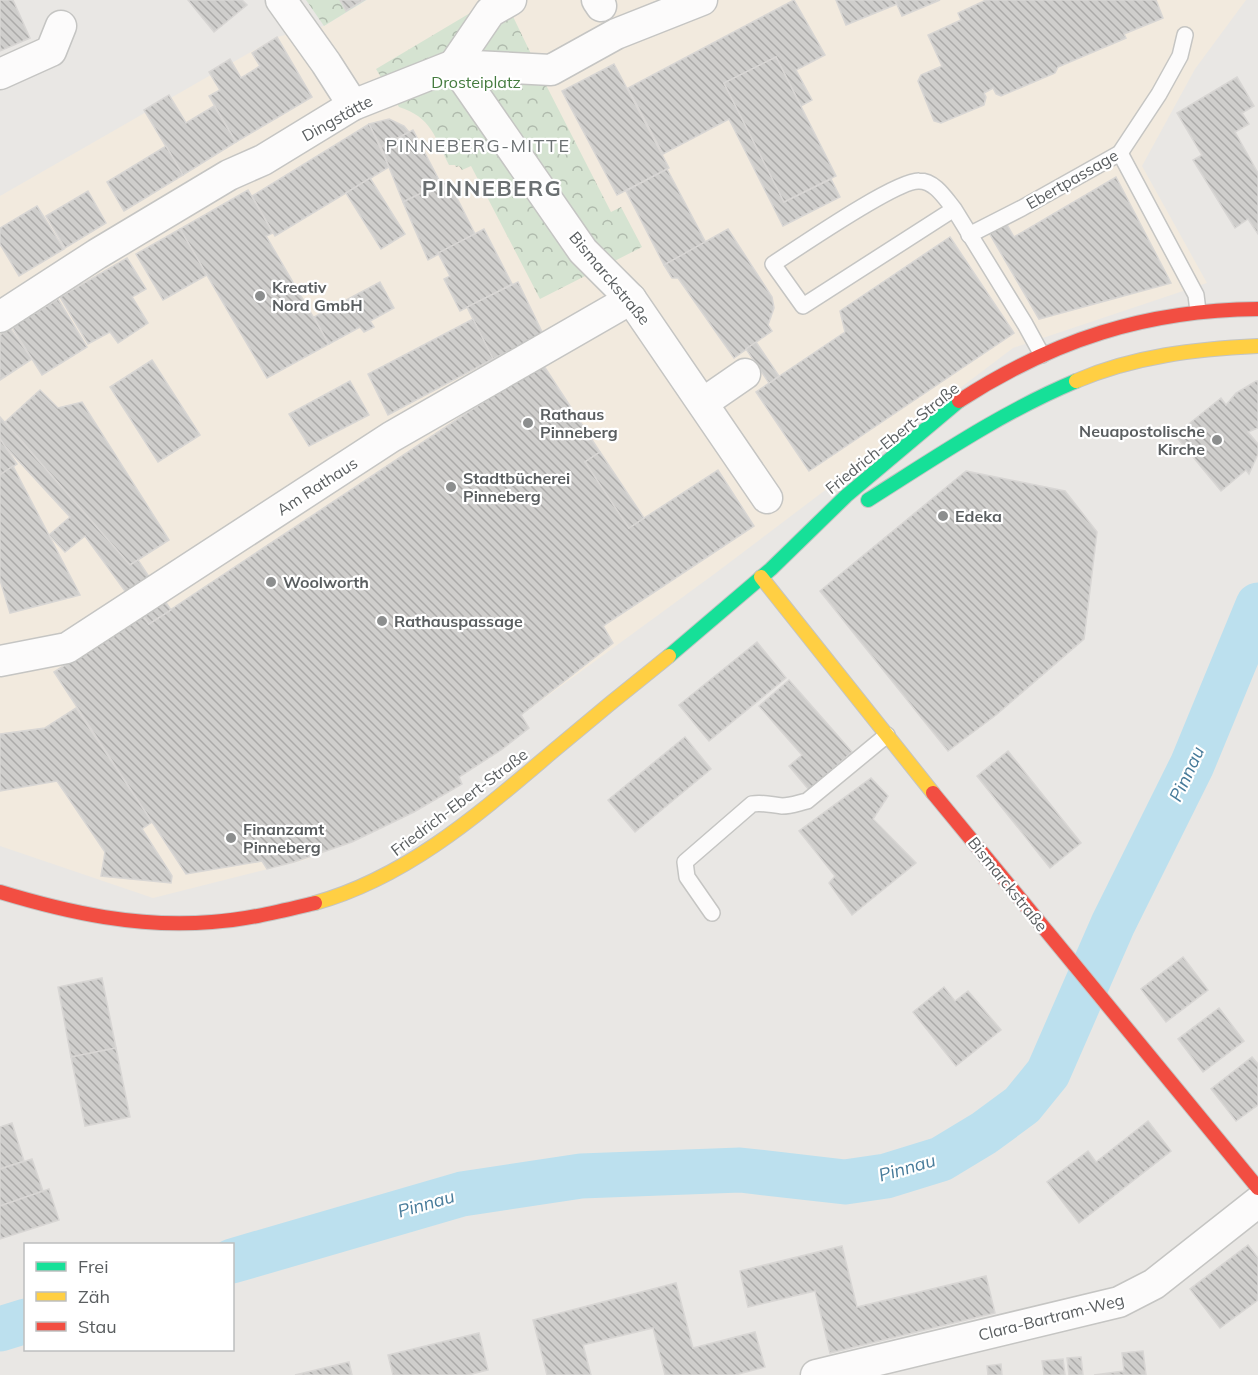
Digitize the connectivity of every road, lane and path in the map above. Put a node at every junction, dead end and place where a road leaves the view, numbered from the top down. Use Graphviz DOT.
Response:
graph roads {
  1 [pos="281,0"];
  2 [pos="511,0"];
  3 [pos="702,0"];
  4 [pos="605,14"];
  5 [pos="61,26"];
  6 [pos="1185,35"];
  7 [pos="454,65"];
  8 [pos="0,74"];
  9 [pos="353,105"];
  10 [pos="1120,153"];
  11 [pos="954,209"];
  12 [pos="969,234"];
  13 [pos="631,299"];
  14 [pos="1258,309"];
  15 [pos="1198,311"];
  16 [pos="0,317"];
  17 [pos="1258,345"];
  18 [pos="1042,355"];
  19 [pos="1165,355"];
  20 [pos="745,374"];
  21 [pos="703,403"];
  22 [pos="955,405"];
  23 [pos="946,452"];
  24 [pos="767,498"];
  25 [pos="798,545"];
  26 [pos="761,577"];
  27 [pos="0,661"];
  28 [pos="887,735"];
  29 [pos="0,892"];
  30 [pos="712,913"];
  31 [pos="1258,1188"];
  32 [pos="1258,1202"];
  33 [pos="816,1375"];
  1 -- 9 [label="street"];
  2 -- 7 [label="street"];
  3 -- 4 [label="street, Dingstätte"];
  4 -- 7 [label="street, Dingstätte"];
  5 -- 8 [label="street"];
  6 -- 10 [label="lane, Ebertpassage"];
  7 -- 9 [label="street, Dingstätte"];
  7 -- 13 [label="street, Bismarckstraße"];
  9 -- 16 [label="street, Dingstätte"];
  10 -- 12 [label="lane, Ebertpassage"];
  10 -- 15 [label="lane"];
  11 -- 11 [label="lane"];
  11 -- 12 [label="lane"];
  12 -- 18 [label="lane"];
  13 -- 21 [label="street, Bismarckstraße"];
  13 -- 27 [label="street, Am Rathaus"];
  14 -- 15 [label="main road, Friedrich-Ebert-Straße"];
  15 -- 18 [label="main road, Friedrich-Ebert-Straße"];
  15 -- 19 [label="main road"];
  17 -- 19 [label="main road, Friedrich-Ebert-Straße"];
  18 -- 22 [label="main road, Friedrich-Ebert-Straße"];
  19 -- 23 [label="main road, Friedrich-Ebert-Straße"];
  20 -- 21 [label="street"];
  21 -- 24 [label="street, Bismarckstraße"];
  22 -- 23 [label="main road"];
  22 -- 25 [label="main road, Friedrich-Ebert-Straße"];
  23 -- 25 [label="main road, Friedrich-Ebert-Straße"];
  25 -- 26 [label="main road, Friedrich-Ebert-Straße"];
  26 -- 28 [label="main road, Bismarckstraße"];
  26 -- 29 [label="main road, Friedrich-Ebert-Straße"];
  28 -- 30 [label="lane"];
  28 -- 31 [label="main road, Bismarckstraße"];
  32 -- 33 [label="street, Clara-Bartram-Weg"];
}
